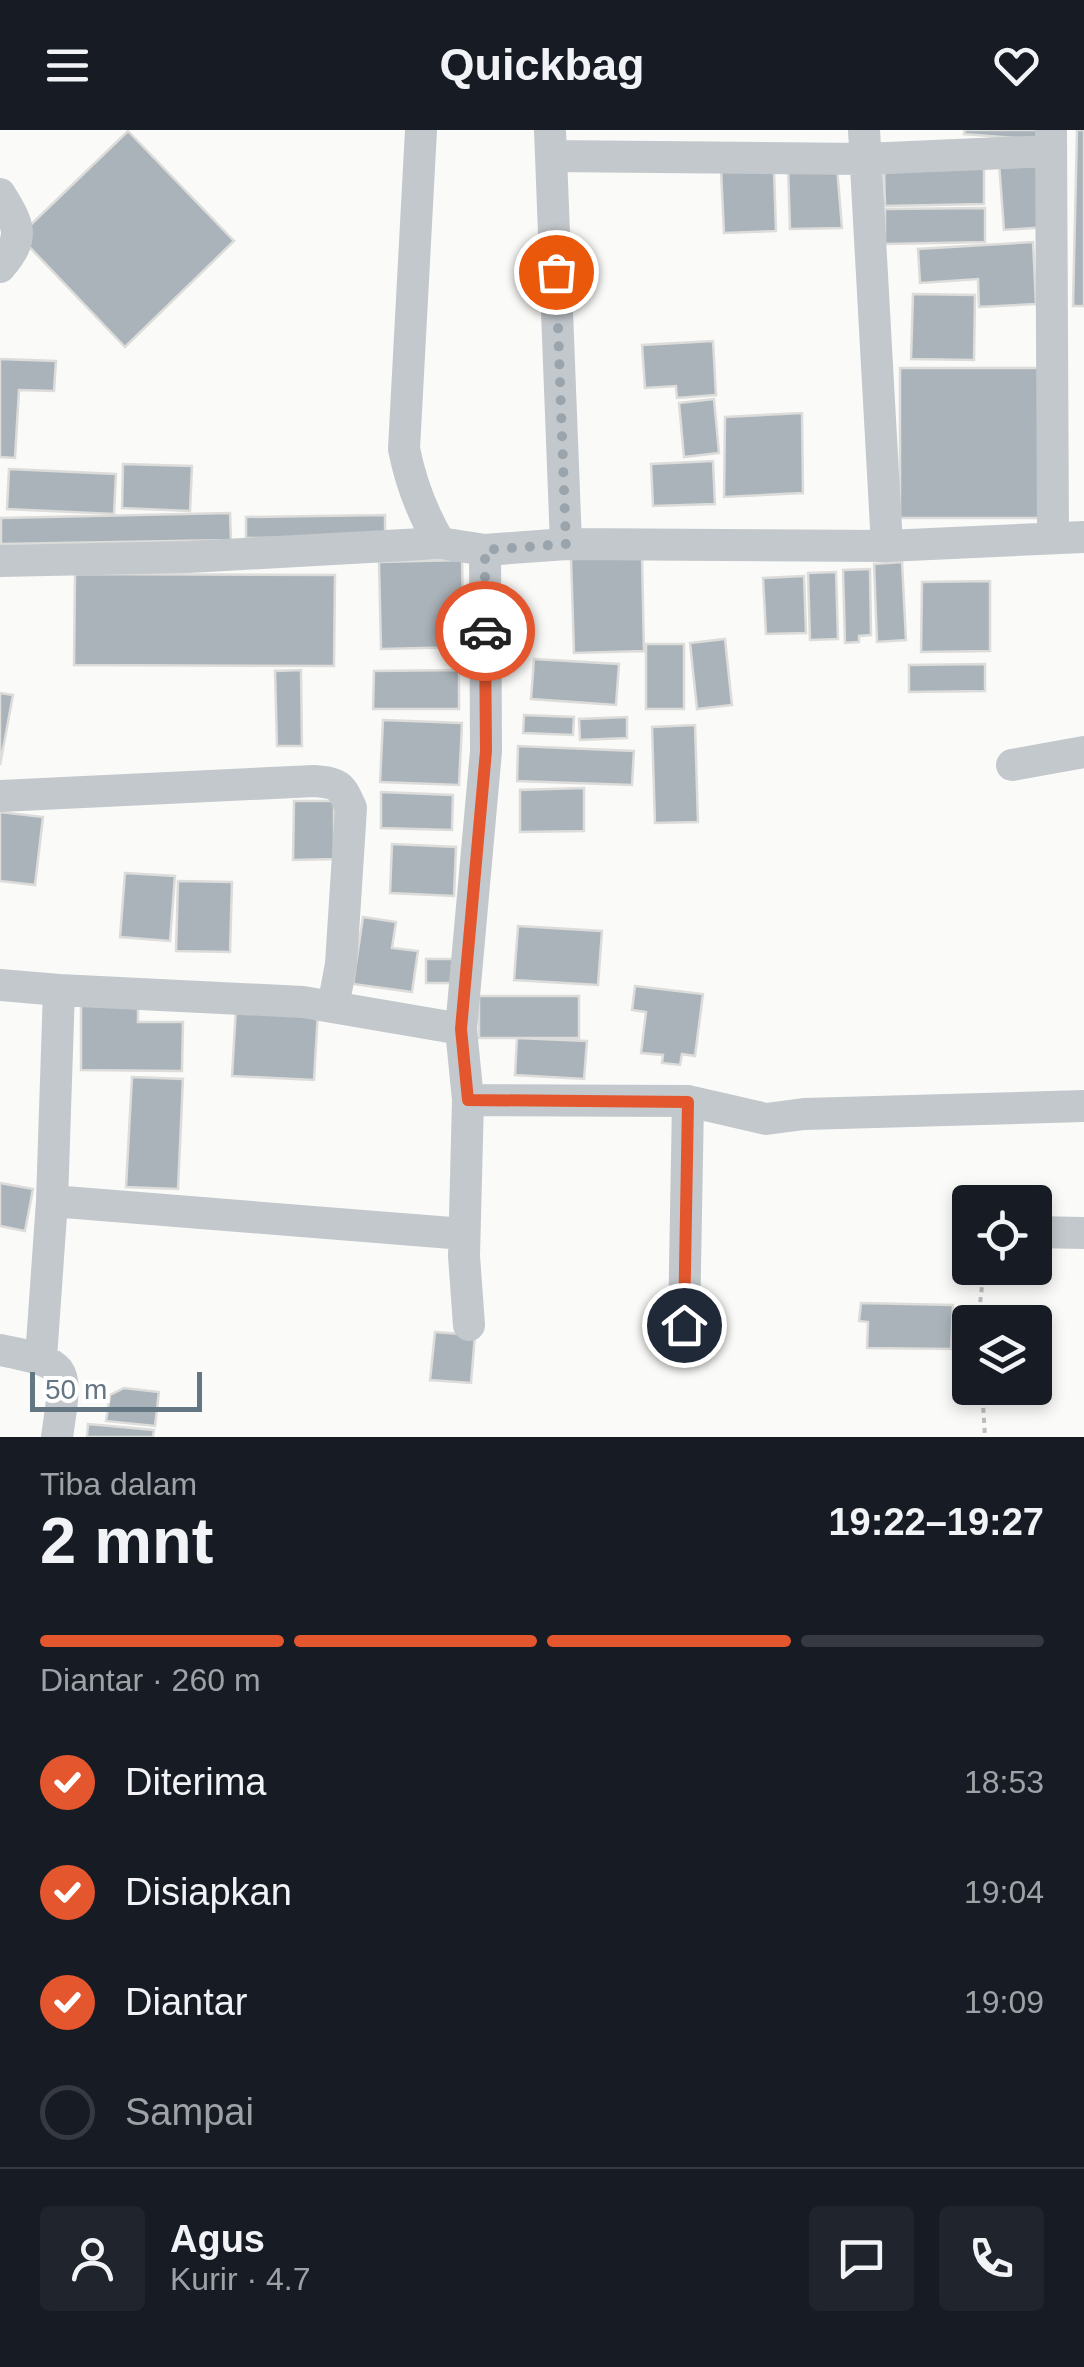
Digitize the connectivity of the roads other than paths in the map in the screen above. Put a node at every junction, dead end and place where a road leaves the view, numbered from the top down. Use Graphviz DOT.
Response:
graph roads {
  1 [pos="422,130"];
  2 [pos="1051,140"];
  3 [pos="550,143"];
  4 [pos="865,144"];
  5 [pos="0,194"];
  6 [pos="0,267"];
  7 [pos="1068,537"];
  8 [pos="440,543"];
  9 [pos="566,544"];
  10 [pos="887,546"];
  11 [pos="485,550"];
  12 [pos="0,561"];
  13 [pos="1084,752"];
  14 [pos="1012,765"];
  15 [pos="0,796"];
  16 [pos="0,985"];
  17 [pos="59,990"];
  18 [pos="333,1007"];
  19 [pos="461,1029"];
  20 [pos="468,1100"];
  21 [pos="688,1102"];
  22 [pos="1084,1106"];
  23 [pos="52,1201"];
  24 [pos="1052,1232"];
  25 [pos="1084,1233"];
  26 [pos="464,1234"];
  27 [pos="469,1325"];
  28 [pos="684,1325"];
  29 [pos="0,1350"];
  30 [pos="41,1358"];
  31 [pos="57,1437"];
  1 -- 8 [label="street"];
  2 -- 4 [label="street"];
  2 -- 7 [label="street"];
  3 -- 4 [label="street"];
  3 -- 9 [label="street"];
  4 -- 10 [label="street"];
  5 -- 6 [label="street"];
  7 -- 10 [label="street"];
  8 -- 11 [label="street"];
  8 -- 12 [label="street"];
  9 -- 10 [label="street"];
  9 -- 11 [label="street"];
  11 -- 19 [label="street"];
  13 -- 14 [label="street"];
  15 -- 18 [label="street"];
  16 -- 17 [label="street"];
  17 -- 18 [label="street"];
  17 -- 23 [label="street"];
  18 -- 19 [label="street"];
  19 -- 20 [label="street"];
  20 -- 21 [label="street"];
  20 -- 26 [label="street"];
  21 -- 22 [label="street"];
  21 -- 28 [label="street"];
  23 -- 26 [label="street"];
  23 -- 30 [label="street"];
  24 -- 25 [label="street"];
  26 -- 27 [label="street"];
  29 -- 30 [label="street"];
  30 -- 31 [label="street"];
}
